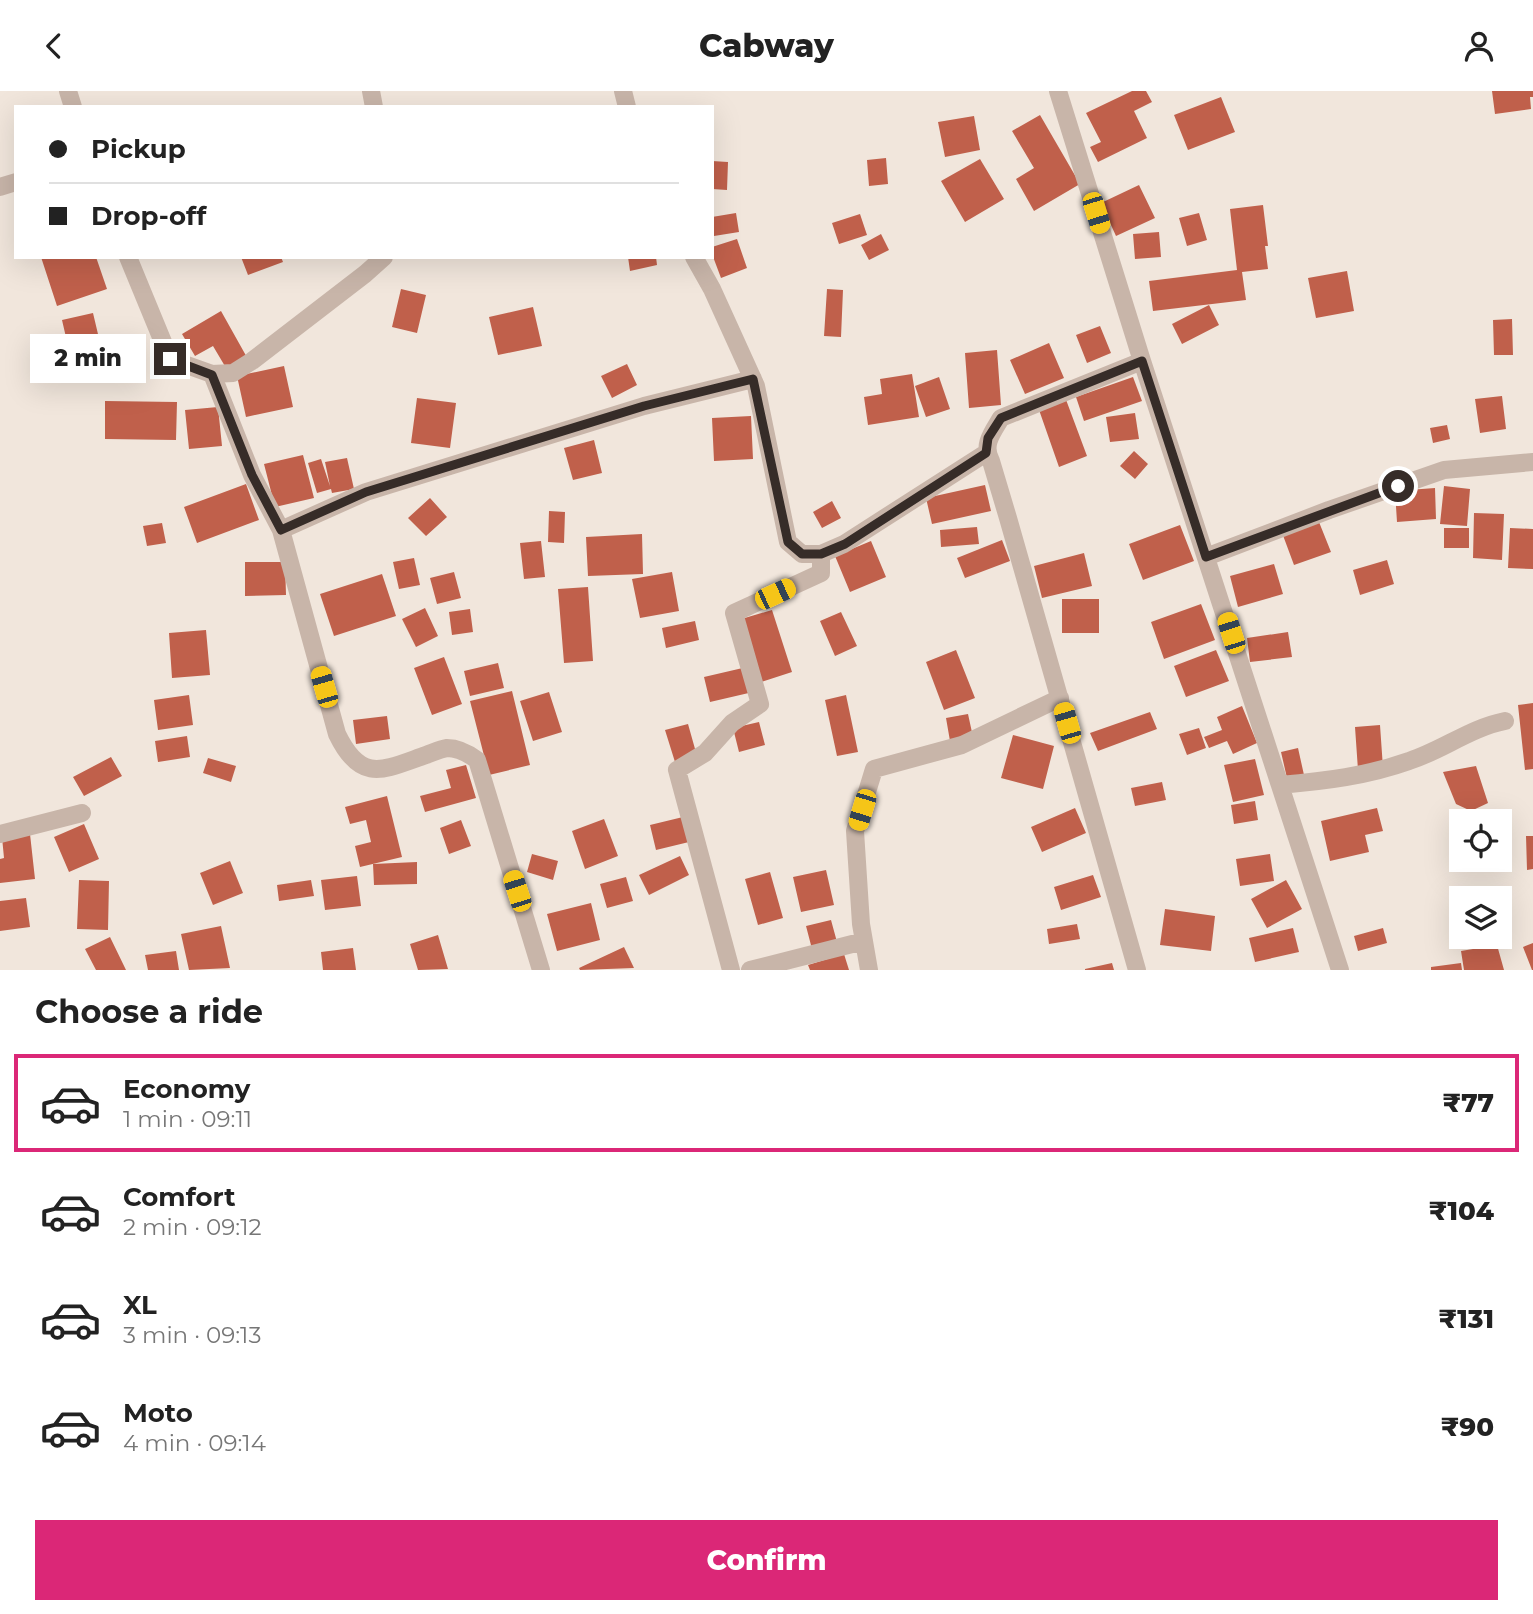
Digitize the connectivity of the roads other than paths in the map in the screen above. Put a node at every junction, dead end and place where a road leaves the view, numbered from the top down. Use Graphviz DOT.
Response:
graph roads {
  1 [pos="1058,91"];
  2 [pos="129,259"];
  3 [pos="382,259"];
  4 [pos="695,259"];
  5 [pos="1142,361"];
  6 [pos="212,375"];
  7 [pos="753,379"];
  8 [pos="986,453"];
  9 [pos="1533,462"];
  10 [pos="281,530"];
  11 [pos="821,554"];
  12 [pos="1206,557"];
  13 [pos="1060,698"];
  14 [pos="1505,721"];
  15 [pos="1280,785"];
  16 [pos="82,813"];
  17 [pos="0,834"];
  18 [pos="864,941"];
  19 [pos="535,969"];
  20 [pos="731,970"];
  21 [pos="750,970"];
  22 [pos="869,970"];
  23 [pos="1137,970"];
  24 [pos="1340,970"];
  1 -- 5 [label="street"];
  2 -- 6 [label="street"];
  3 -- 6 [label="street"];
  4 -- 7 [label="street"];
  5 -- 8 [label="street"];
  5 -- 12 [label="street"];
  6 -- 10 [label="street"];
  7 -- 10 [label="street"];
  7 -- 11 [label="street"];
  8 -- 11 [label="street"];
  8 -- 13 [label="street"];
  9 -- 12 [label="street"];
  10 -- 19 [label="street"];
  11 -- 20 [label="street"];
  12 -- 15 [label="street"];
  13 -- 18 [label="street"];
  13 -- 23 [label="street"];
  14 -- 15 [label="street"];
  15 -- 24 [label="street"];
  16 -- 17 [label="street"];
  18 -- 21 [label="street"];
  18 -- 22 [label="street"];
}
